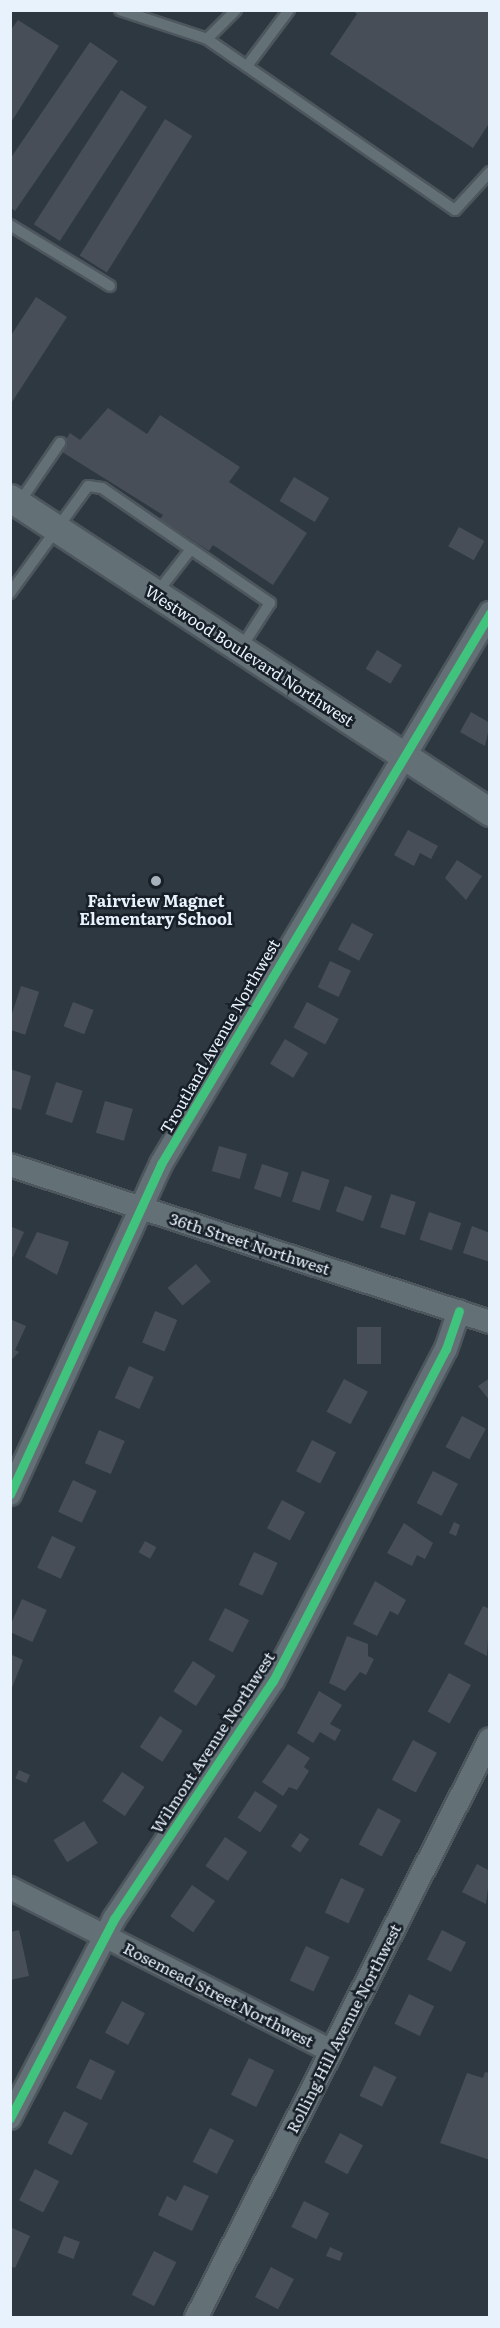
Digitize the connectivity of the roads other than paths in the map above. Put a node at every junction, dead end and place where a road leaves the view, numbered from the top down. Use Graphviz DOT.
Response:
graph roads {
  1 [pos="120,10"];
  2 [pos="236,10"];
  3 [pos="289,10"];
  4 [pos="207,39"];
  5 [pos="247,66"];
  6 [pos="489,172"];
  7 [pos="10,225"];
  8 [pos="110,286"];
  9 [pos="60,442"];
  10 [pos="14,500"];
  11 [pos="56,527"];
  12 [pos="191,549"];
  13 [pos="12,585"];
  14 [pos="156,594"];
  15 [pos="489,613"];
  16 [pos="240,649"];
  17 [pos="402,754"];
  18 [pos="489,812"];
  19 [pos="10,1165"];
  20 [pos="141,1208"];
  21 [pos="459,1311"];
  22 [pos="489,1322"];
  23 [pos="10,1494"];
  24 [pos="489,1739"];
  25 [pos="10,1888"];
  26 [pos="105,1936"];
  27 [pos="331,2051"];
  28 [pos="10,2118"];
  29 [pos="196,2318"];
  1 -- 4 [label="lane"];
  2 -- 4 [label="lane"];
  3 -- 5 [label="lane"];
  4 -- 5 [label="lane"];
  5 -- 6 [label="lane"];
  7 -- 8 [label="lane"];
  9 -- 10 [label="lane"];
  10 -- 11 [label="street, Westwood Boulevard Northwest"];
  11 -- 12 [label="lane"];
  11 -- 13 [label="lane"];
  11 -- 14 [label="street, Westwood Boulevard Northwest"];
  12 -- 14 [label="lane"];
  12 -- 16 [label="lane"];
  14 -- 16 [label="street, Westwood Boulevard Northwest"];
  15 -- 17 [label="street, Troutland Avenue Northwest"];
  16 -- 17 [label="street, Westwood Boulevard Northwest"];
  17 -- 18 [label="street, Westwood Boulevard Northwest"];
  17 -- 20 [label="street, Troutland Avenue Northwest"];
  19 -- 20 [label="street, 36th Street Northwest"];
  20 -- 21 [label="street, 36th Street Northwest"];
  20 -- 23 [label="street, Troutland Avenue Northwest"];
  21 -- 22 [label="street, 36th Street Northwest"];
  21 -- 26 [label="street, Wilmont Avenue Northwest"];
  24 -- 27 [label="street, Rolling Hill Avenue Northwest"];
  25 -- 26 [label="street, Rosemead Street Northwest"];
  26 -- 27 [label="street, Rosemead Street Northwest"];
  26 -- 28 [label="street, Wilmont Avenue Northwest"];
  27 -- 29 [label="street, Rolling Hill Avenue Northwest"];
}
